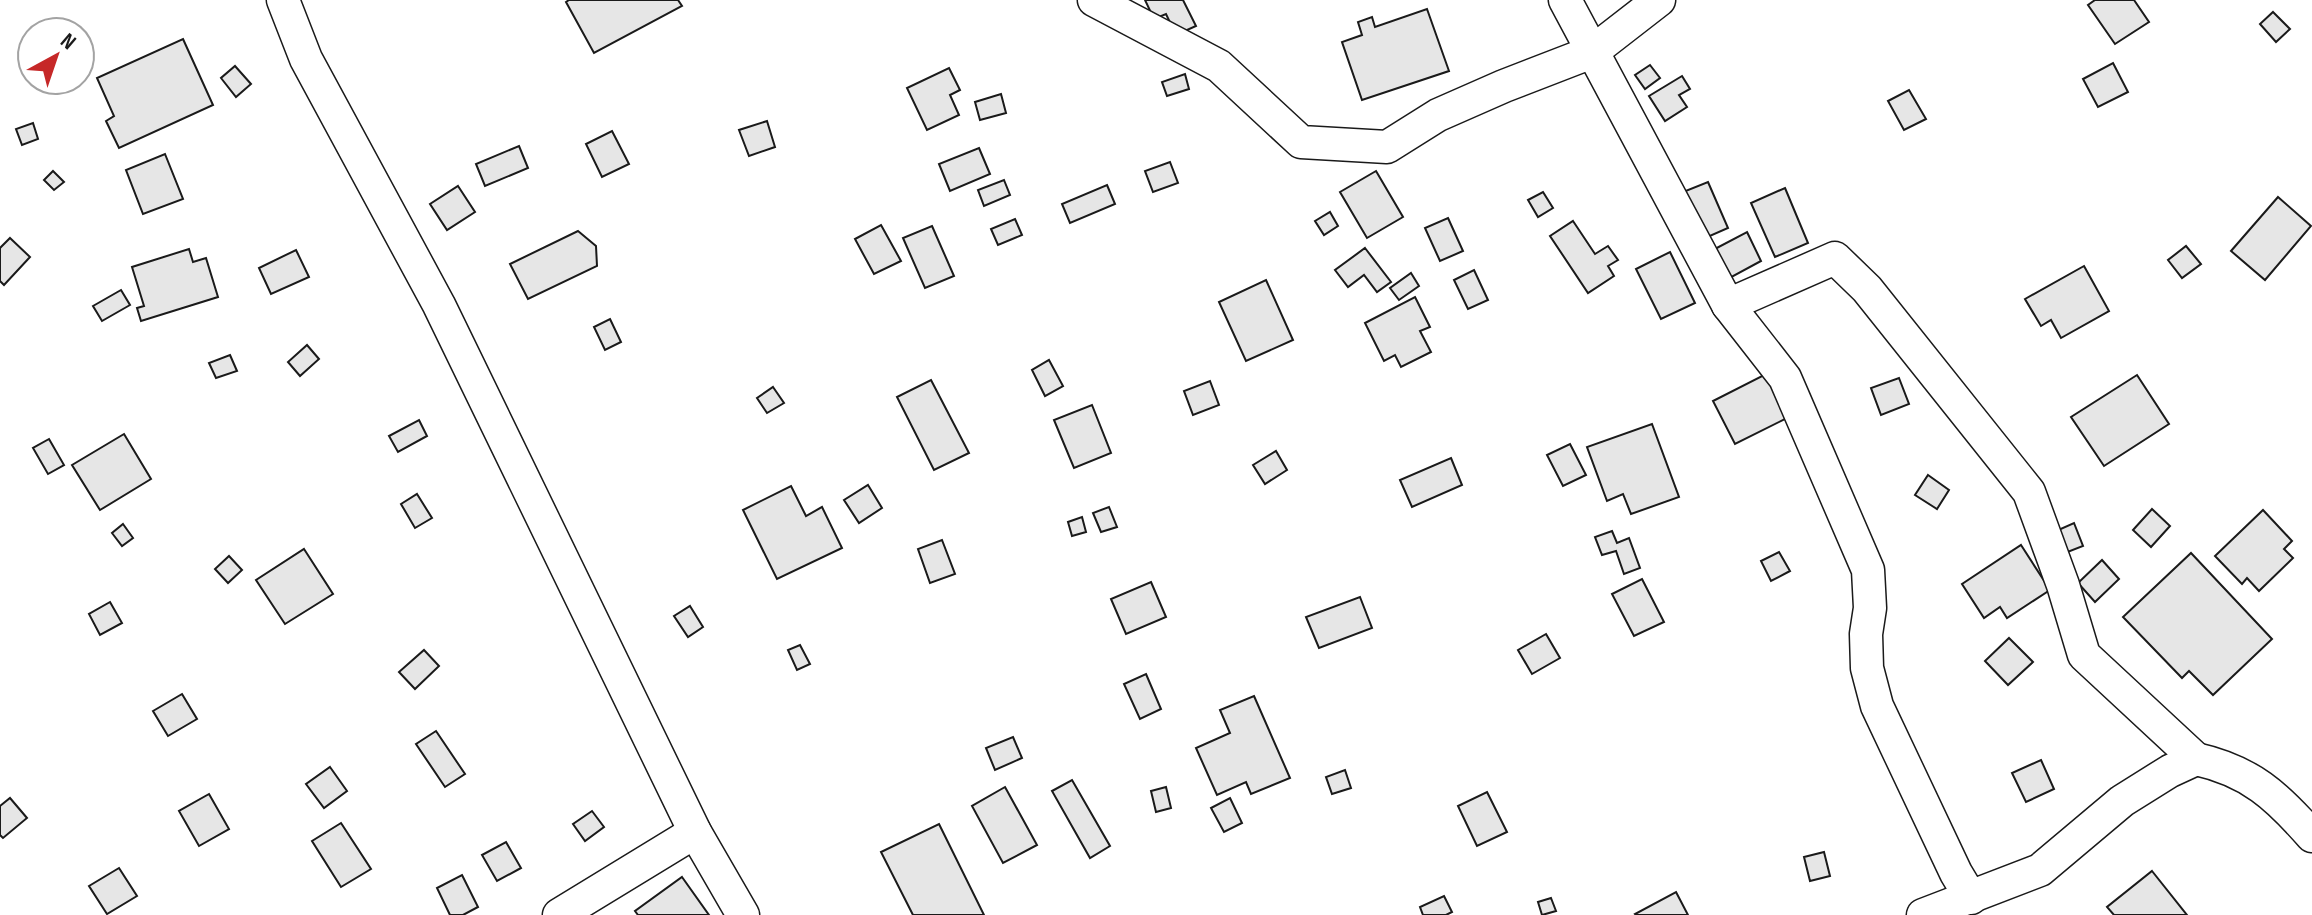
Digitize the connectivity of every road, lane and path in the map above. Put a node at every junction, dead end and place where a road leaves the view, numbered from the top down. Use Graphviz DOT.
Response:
graph roads {
  1 [pos="283,0"];
  2 [pos="1094,0"];
  3 [pos="1565,0"];
  4 [pos="1659,0"];
  5 [pos="1592,52"];
  6 [pos="1728,305"];
  7 [pos="2196,759"];
  8 [pos="695,832"];
  9 [pos="2312,836"];
  10 [pos="1971,898"];
  11 [pos="559,915"];
  12 [pos="743,915"];
  13 [pos="1923,915"];
  1 -- 8 [label="street"];
  2 -- 5 [label="street"];
  3 -- 5 [label="street"];
  4 -- 5 [label="street"];
  5 -- 6 [label="street"];
  6 -- 7 [label="street"];
  6 -- 10 [label="street"];
  7 -- 9 [label="street"];
  7 -- 10 [label="street"];
  8 -- 11 [label="street"];
  8 -- 12 [label="street"];
  10 -- 13 [label="street"];
}
